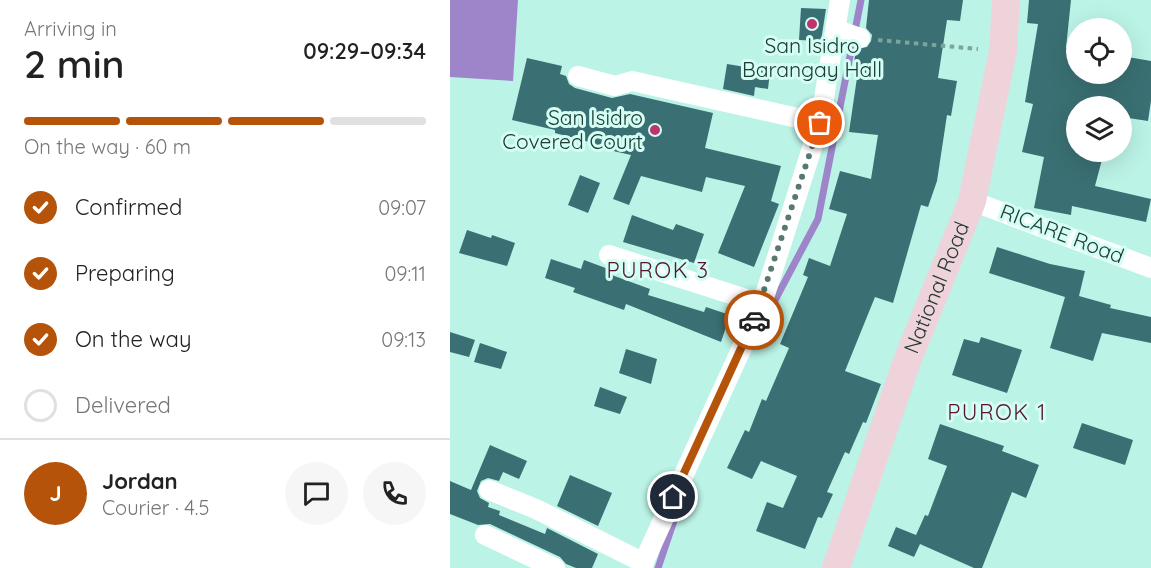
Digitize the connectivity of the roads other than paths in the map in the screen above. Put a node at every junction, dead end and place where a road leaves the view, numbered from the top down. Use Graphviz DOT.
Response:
graph roads {
  1 [pos="840,0"];
  2 [pos="1006,0"];
  3 [pos="578,76"];
  4 [pos="820,123"];
  5 [pos="972,201"];
  6 [pos="609,255"];
  7 [pos="1151,268"];
  8 [pos="762,304"];
  9 [pos="489,490"];
  10 [pos="484,535"];
  11 [pos="642,565"];
  12 [pos="555,568"];
  13 [pos="836,568"];
  1 -- 4 [label="street"];
  2 -- 5 [label="main road, National Road"];
  3 -- 4 [label="street"];
  4 -- 8 [label="street"];
  5 -- 7 [label="street, RICARE Road"];
  5 -- 13 [label="main road, National Road"];
  6 -- 8 [label="street"];
  8 -- 11 [label="street"];
  9 -- 11 [label="street"];
  10 -- 12 [label="street"];
}
